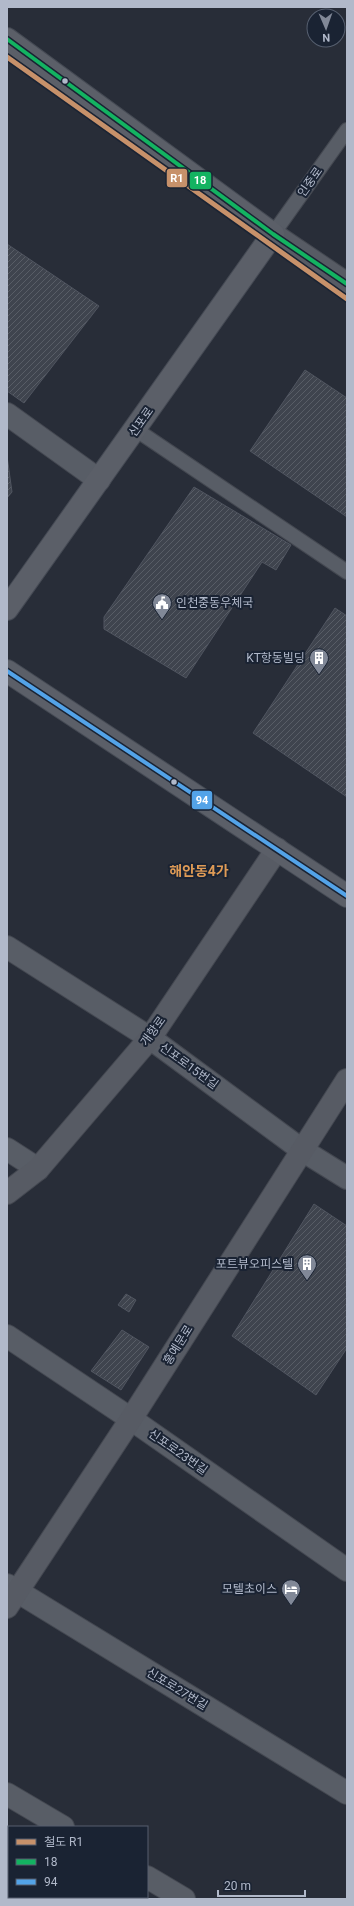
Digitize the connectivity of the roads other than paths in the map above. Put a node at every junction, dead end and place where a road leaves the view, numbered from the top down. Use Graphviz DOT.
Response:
graph roads {
  1 [pos="7,39"];
  2 [pos="347,130"];
  3 [pos="273,234"];
  4 [pos="347,284"];
  5 [pos="7,414"];
  6 [pos="135,429"];
  7 [pos="99,480"];
  8 [pos="347,572"];
  9 [pos="7,609"];
  10 [pos="7,671"];
  11 [pos="276,849"];
  12 [pos="347,896"];
  13 [pos="7,947"];
  14 [pos="150,1038"];
  15 [pos="347,1080"];
  16 [pos="7,1149"];
  17 [pos="302,1150"];
  18 [pos="38,1169"];
  19 [pos="347,1178"];
  20 [pos="7,1193"];
  21 [pos="7,1336"];
  22 [pos="131,1419"];
  23 [pos="347,1570"];
  24 [pos="10,1594"];
  25 [pos="347,1793"];
  26 [pos="7,1794"];
  27 [pos="61,1826"];
  28 [pos="148,1878"];
  29 [pos="184,1899"];
  1 -- 3 [label="main road"];
  2 -- 3 [label="lane, 인중로"];
  3 -- 4 [label="street"];
  3 -- 6 [label="main road, 신포로"];
  5 -- 7 [label="street"];
  6 -- 7 [label="main road, 신포로"];
  6 -- 8 [label="lane"];
  7 -- 9 [label="main road, 신포로"];
  10 -- 11 [label="main road"];
  11 -- 12 [label="main road"];
  11 -- 14 [label="street, 개항로"];
  13 -- 14 [label="street, 신포로15번길"];
  14 -- 17 [label="street, 신포로15번길"];
  14 -- 18 [label="street, 개항로"];
  15 -- 17 [label="street, 홍예문로"];
  16 -- 18 [label="street"];
  17 -- 19 [label="street, 신포로15번길"];
  17 -- 22 [label="street, 홍예문로"];
  18 -- 20 [label="street, 개항로"];
  21 -- 22 [label="street, 신포로23번길"];
  22 -- 23 [label="street, 신포로23번길"];
  22 -- 24 [label="street, 홍예문로"];
  24 -- 25 [label="street, 신포로27번길"];
  26 -- 27 [label="street"];
  28 -- 29 [label="street"];
}
